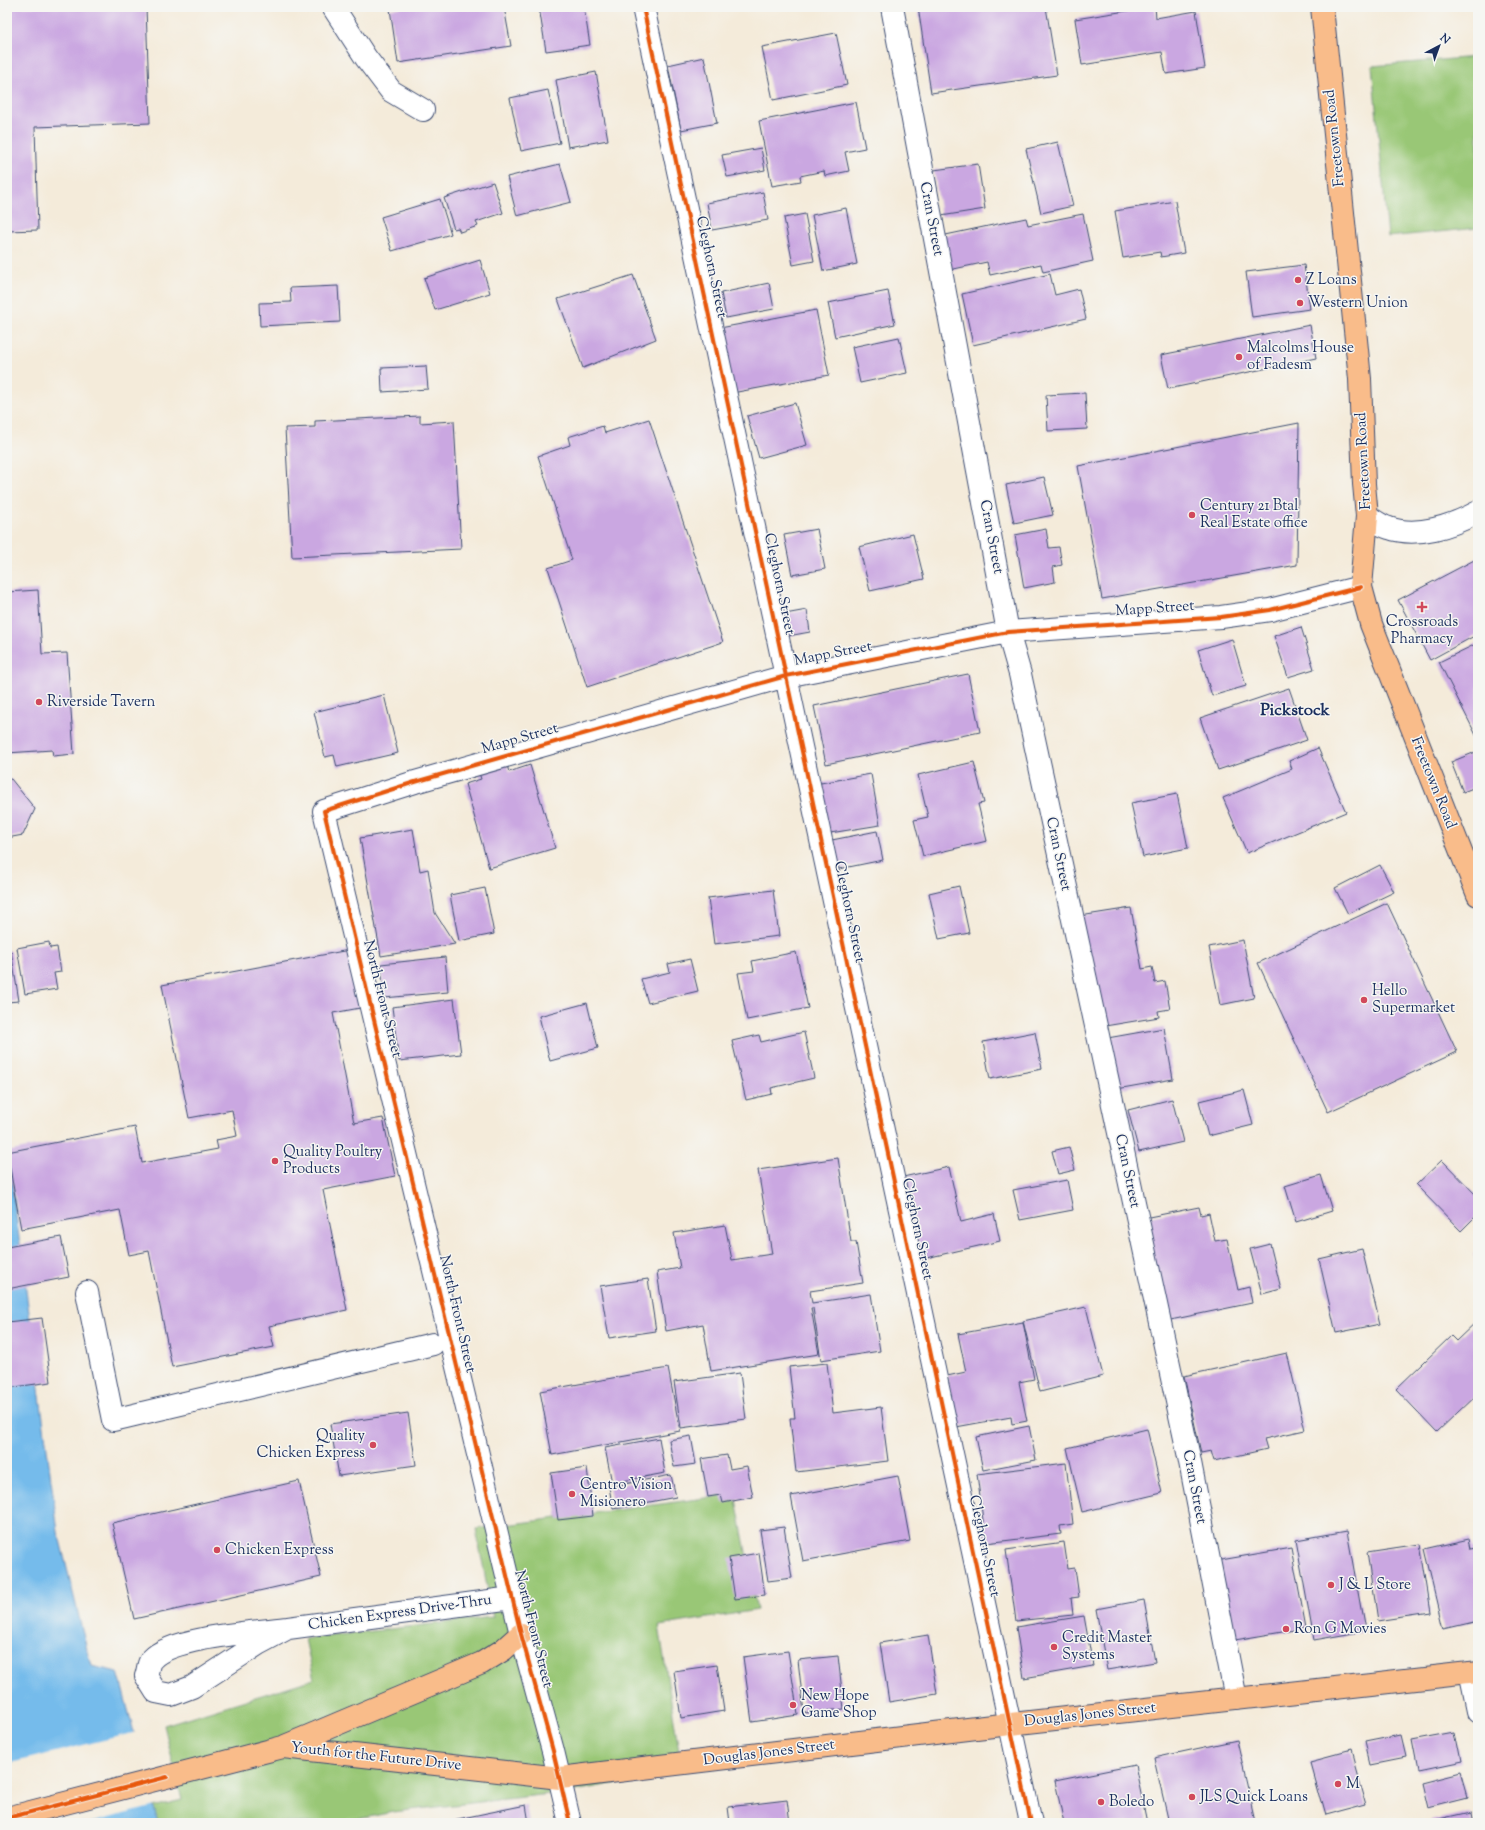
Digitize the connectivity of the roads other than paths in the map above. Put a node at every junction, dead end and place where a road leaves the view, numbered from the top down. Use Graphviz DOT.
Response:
graph roads {
  1 [pos="333,7"];
  2 [pos="643,7"];
  3 [pos="892,7"];
  4 [pos="1322,7"];
  5 [pos="423,110"];
  6 [pos="1478,512"];
  7 [pos="1367,516"];
  8 [pos="1361,587"];
  9 [pos="1008,632"];
  10 [pos="786,676"];
  11 [pos="324,811"];
  12 [pos="1478,895"];
  13 [pos="87,1292"];
  14 [pos="433,1344"];
  15 [pos="512,1598"];
  16 [pos="288,1628"];
  17 [pos="521,1634"];
  18 [pos="1474,1672"];
  19 [pos="1236,1698"];
  20 [pos="1478,1711"];
  21 [pos="1010,1724"];
  22 [pos="283,1747"];
  23 [pos="560,1778"];
  24 [pos="7,1818"];
  25 [pos="570,1823"];
  26 [pos="1031,1823"];
  1 -- 5 [label="street"];
  2 -- 10 [label="street, Cleghorn Street"];
  3 -- 9 [label="street, Cran Street"];
  4 -- 7 [label="main road, Freetown Road"];
  6 -- 7 [label="street"];
  7 -- 8 [label="main road, Freetown Road"];
  8 -- 9 [label="street, Mapp Street"];
  8 -- 12 [label="main road, Freetown Road"];
  9 -- 10 [label="street, Mapp Street"];
  9 -- 19 [label="street, Cran Street"];
  10 -- 11 [label="street, Mapp Street"];
  10 -- 21 [label="street, Cleghorn Street"];
  11 -- 15 [label="street, North Front Street"];
  13 -- 14 [label="street"];
  15 -- 16 [label="street, Chicken Express Drive-Thru"];
  15 -- 17 [label="street, North Front Street"];
  16 -- 16 [label="street, Chicken Express Drive-Thru"];
  17 -- 22 [label="main road"];
  17 -- 23 [label="street, North Front Street"];
  18 -- 19 [label="main road, Douglas Jones Street"];
  18 -- 20 [label="street"];
  19 -- 21 [label="main road, Douglas Jones Street"];
  21 -- 23 [label="main road, Douglas Jones Street"];
  21 -- 26 [label="street, Cleghorn Street"];
  22 -- 23 [label="main road, Youth for the Future Drive"];
  22 -- 24 [label="main road, Youth for the Future Drive"];
  23 -- 25 [label="street, North Front Street"];
}
